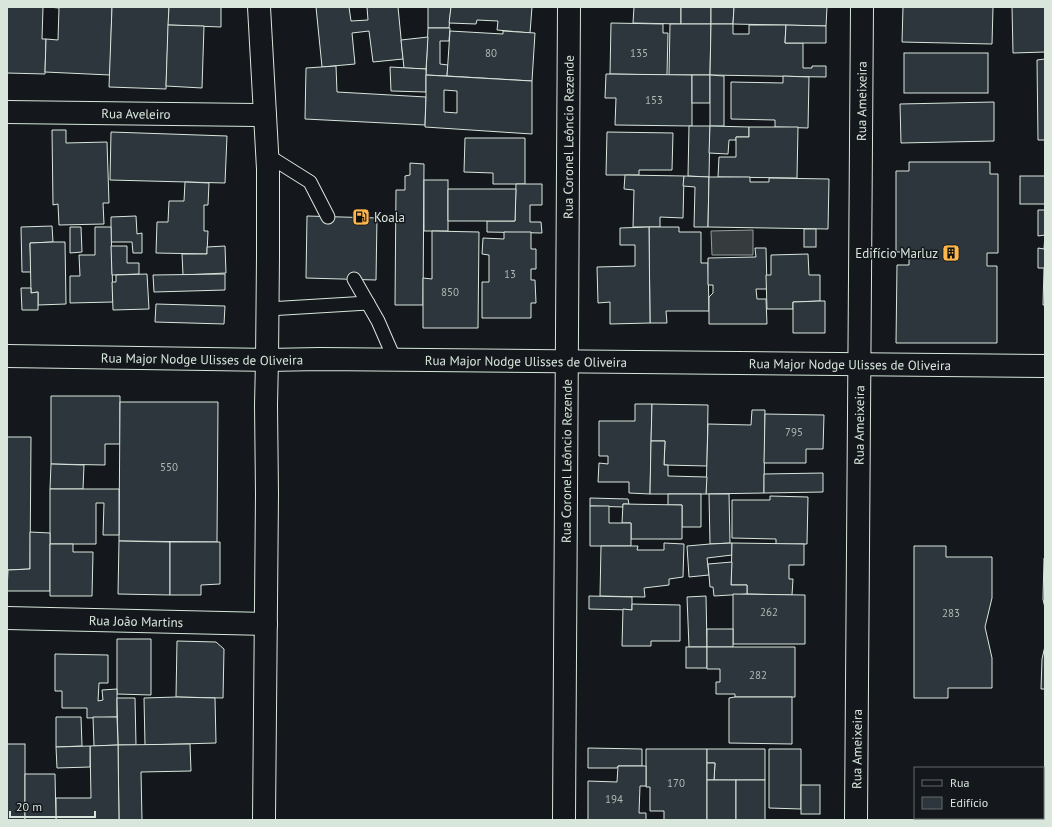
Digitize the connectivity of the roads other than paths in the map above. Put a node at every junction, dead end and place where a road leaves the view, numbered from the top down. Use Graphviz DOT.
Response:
graph roads {
  1 [pos="259,7"];
  2 [pos="569,7"];
  3 [pos="862,7"];
  4 [pos="7,112"];
  5 [pos="265,115"];
  6 [pos="267,155"];
  7 [pos="328,217"];
  8 [pos="354,280"];
  9 [pos="368,303"];
  10 [pos="268,309"];
  11 [pos="7,356"];
  12 [pos="267,360"];
  13 [pos="395,360"];
  14 [pos="567,362"];
  15 [pos="859,365"];
  16 [pos="1045,366"];
  17 [pos="7,618"];
  18 [pos="266,624"];
  19 [pos="264,820"];
  20 [pos="564,820"];
  21 [pos="856,820"];
  1 -- 5 [label="street"];
  2 -- 14 [label="street, Rua Coronel Leôncio Rezende"];
  3 -- 15 [label="street, Rua Ameixeira"];
  4 -- 5 [label="street, Rua Aveleiro"];
  5 -- 6 [label="street"];
  6 -- 7 [label="lane"];
  6 -- 10 [label="street"];
  8 -- 9 [label="lane"];
  9 -- 10 [label="lane"];
  9 -- 13 [label="lane"];
  10 -- 12 [label="street"];
  11 -- 12 [label="street, Rua Major Nodge Ulisses de Oliveira"];
  12 -- 13 [label="street, Rua Major Nodge Ulisses de Oliveira"];
  12 -- 18 [label="street"];
  13 -- 14 [label="street, Rua Major Nodge Ulisses de Oliveira"];
  14 -- 15 [label="street, Rua Major Nodge Ulisses de Oliveira"];
  14 -- 20 [label="street, Rua Coronel Leôncio Rezende"];
  15 -- 16 [label="street, Rua Major Nodge Ulisses de Oliveira"];
  15 -- 21 [label="street, Rua Ameixeira"];
  17 -- 18 [label="street, Rua João Martins"];
  18 -- 19 [label="street"];
}
